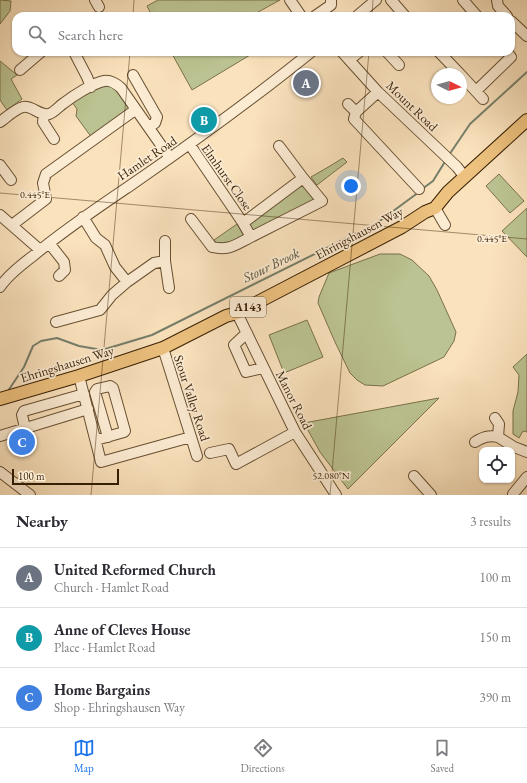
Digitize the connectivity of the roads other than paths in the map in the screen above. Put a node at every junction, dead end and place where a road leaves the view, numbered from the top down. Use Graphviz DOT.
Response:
graph roads {
  1 [pos="290,0"];
  2 [pos="331,0"];
  3 [pos="376,0"];
  4 [pos="391,0"];
  5 [pos="463,0"];
  6 [pos="497,0"];
  7 [pos="365,4"];
  8 [pos="299,12"];
  9 [pos="321,12"];
  10 [pos="402,12"];
  11 [pos="474,12"];
  12 [pos="503,12"];
  13 [pos="515,25"];
  14 [pos="527,36"];
  15 [pos="36,56"];
  16 [pos="76,56"];
  17 [pos="306,56"];
  18 [pos="346,56"];
  19 [pos="391,56"];
  20 [pos="443,56"];
  21 [pos="507,56"];
  22 [pos="399,65"];
  23 [pos="454,68"];
  24 [pos="20,70"];
  25 [pos="133,75"];
  26 [pos="467,82"];
  27 [pos="91,87"];
  28 [pos="476,91"];
  29 [pos="378,92"];
  30 [pos="483,99"];
  31 [pos="348,104"];
  32 [pos="135,110"];
  33 [pos="356,112"];
  34 [pos="44,114"];
  35 [pos="527,120"];
  36 [pos="0,122"];
  37 [pos="149,127"];
  38 [pos="54,139"];
  39 [pos="190,145"];
  40 [pos="279,146"];
  41 [pos="170,158"];
  42 [pos="0,165"];
  43 [pos="464,176"];
  44 [pos="303,178"];
  45 [pos="11,180"];
  46 [pos="419,189"];
  47 [pos="435,208"];
  48 [pos="0,215"];
  49 [pos="83,217"];
  50 [pos="192,219"];
  51 [pos="243,223"];
  52 [pos="12,225"];
  53 [pos="445,225"];
  54 [pos="251,237"];
  55 [pos="165,241"];
  56 [pos="49,243"];
  57 [pos="40,250"];
  58 [pos="165,261"];
  59 [pos="59,276"];
  60 [pos="127,282"];
  61 [pos="1,285"];
  62 [pos="169,288"];
  63 [pos="237,313"];
  64 [pos="56,322"];
  65 [pos="247,333"];
  66 [pos="163,348"];
  67 [pos="263,368"];
  68 [pos="79,376"];
  69 [pos="84,394"];
  70 [pos="5,398"];
  71 [pos="88,409"];
  72 [pos="495,418"];
  73 [pos="197,422"];
  74 [pos="187,425"];
  75 [pos="24,428"];
  76 [pos="295,432"];
  77 [pos="0,436"];
  78 [pos="108,437"];
  79 [pos="191,437"];
  80 [pos="498,437"];
  81 [pos="96,440"];
  82 [pos="475,442"];
  83 [pos="527,452"];
  84 [pos="0,472"];
  85 [pos="414,476"];
  86 [pos="527,477"];
  87 [pos="513,494"];
  88 [pos="30,495"];
  89 [pos="336,495"];
  90 [pos="431,495"];
  1 -- 8 [label="street"];
  2 -- 9 [label="street"];
  3 -- 7 [label="street"];
  4 -- 10 [label="street"];
  5 -- 11 [label="street"];
  6 -- 12 [label="street"];
  13 -- 14 [label="street"];
  15 -- 24 [label="street"];
  16 -- 27 [label="street"];
  17 -- 39 [label="street, Hamlet Road"];
  18 -- 29 [label="street, Mount Road"];
  19 -- 22 [label="street"];
  20 -- 23 [label="street"];
  21 -- 28 [label="street"];
  25 -- 37 [label="street"];
  26 -- 28 [label="street"];
  27 -- 32 [label="street"];
  27 -- 34 [label="street"];
  28 -- 30 [label="street"];
  29 -- 33 [label="street"];
  29 -- 43 [label="street, Mount Road"];
  31 -- 33 [label="street"];
  32 -- 37 [label="street"];
  32 -- 52 [label="street"];
  33 -- 46 [label="street"];
  34 -- 36 [label="street"];
  34 -- 38 [label="street"];
  35 -- 43 [label="main road, Ehringshausen Way / A143"];
  37 -- 41 [label="street"];
  39 -- 41 [label="street, Hamlet Road"];
  39 -- 51 [label="street, Elmhurst Close"];
  40 -- 44 [label="street"];
  41 -- 49 [label="street, Hamlet Road"];
  42 -- 45 [label="street"];
  43 -- 47 [label="main road, Ehringshausen Way / A143"];
  44 -- 51 [label="street, Elmhurst Close"];
  44 -- 54 [label="street"];
  47 -- 53 [label="street"];
  47 -- 63 [label="main road, Ehringshausen Way / A143"];
  48 -- 52 [label="street"];
  49 -- 56 [label="street, Hamlet Road"];
  49 -- 60 [label="street"];
  50 -- 54 [label="street"];
  51 -- 54 [label="street, Elmhurst Close"];
  52 -- 57 [label="street"];
  55 -- 58 [label="street"];
  56 -- 57 [label="street, Hamlet Road"];
  56 -- 59 [label="street"];
  57 -- 61 [label="street, Hamlet Road"];
  58 -- 60 [label="street"];
  58 -- 62 [label="street"];
  60 -- 64 [label="street"];
  63 -- 65 [label="street, Manor Road"];
  63 -- 66 [label="main road, Ehringshausen Way / A143"];
  65 -- 67 [label="street, Manor Road"];
  65 -- 67 [label="street"];
  66 -- 68 [label="main road, Ehringshausen Way / A143"];
  66 -- 74 [label="street, Stour Valley Road"];
  67 -- 76 [label="street, Manor Road"];
  68 -- 69 [label="street"];
  68 -- 70 [label="main road, Ehringshausen Way / A143"];
  69 -- 71 [label="street"];
  69 -- 75 [label="street"];
  71 -- 75 [label="street"];
  71 -- 81 [label="street"];
  72 -- 80 [label="street"];
  73 -- 74 [label="street"];
  74 -- 79 [label="street, Stour Valley Road"];
  75 -- 77 [label="street"];
  76 -- 79 [label="street, Stour Valley Road"];
  76 -- 89 [label="street, Manor Road"];
  78 -- 78 [label="street"];
  78 -- 81 [label="street"];
  79 -- 81 [label="street"];
  80 -- 82 [label="street"];
  80 -- 83 [label="street"];
  84 -- 88 [label="street"];
  85 -- 90 [label="street"];
  86 -- 87 [label="street"];
}
